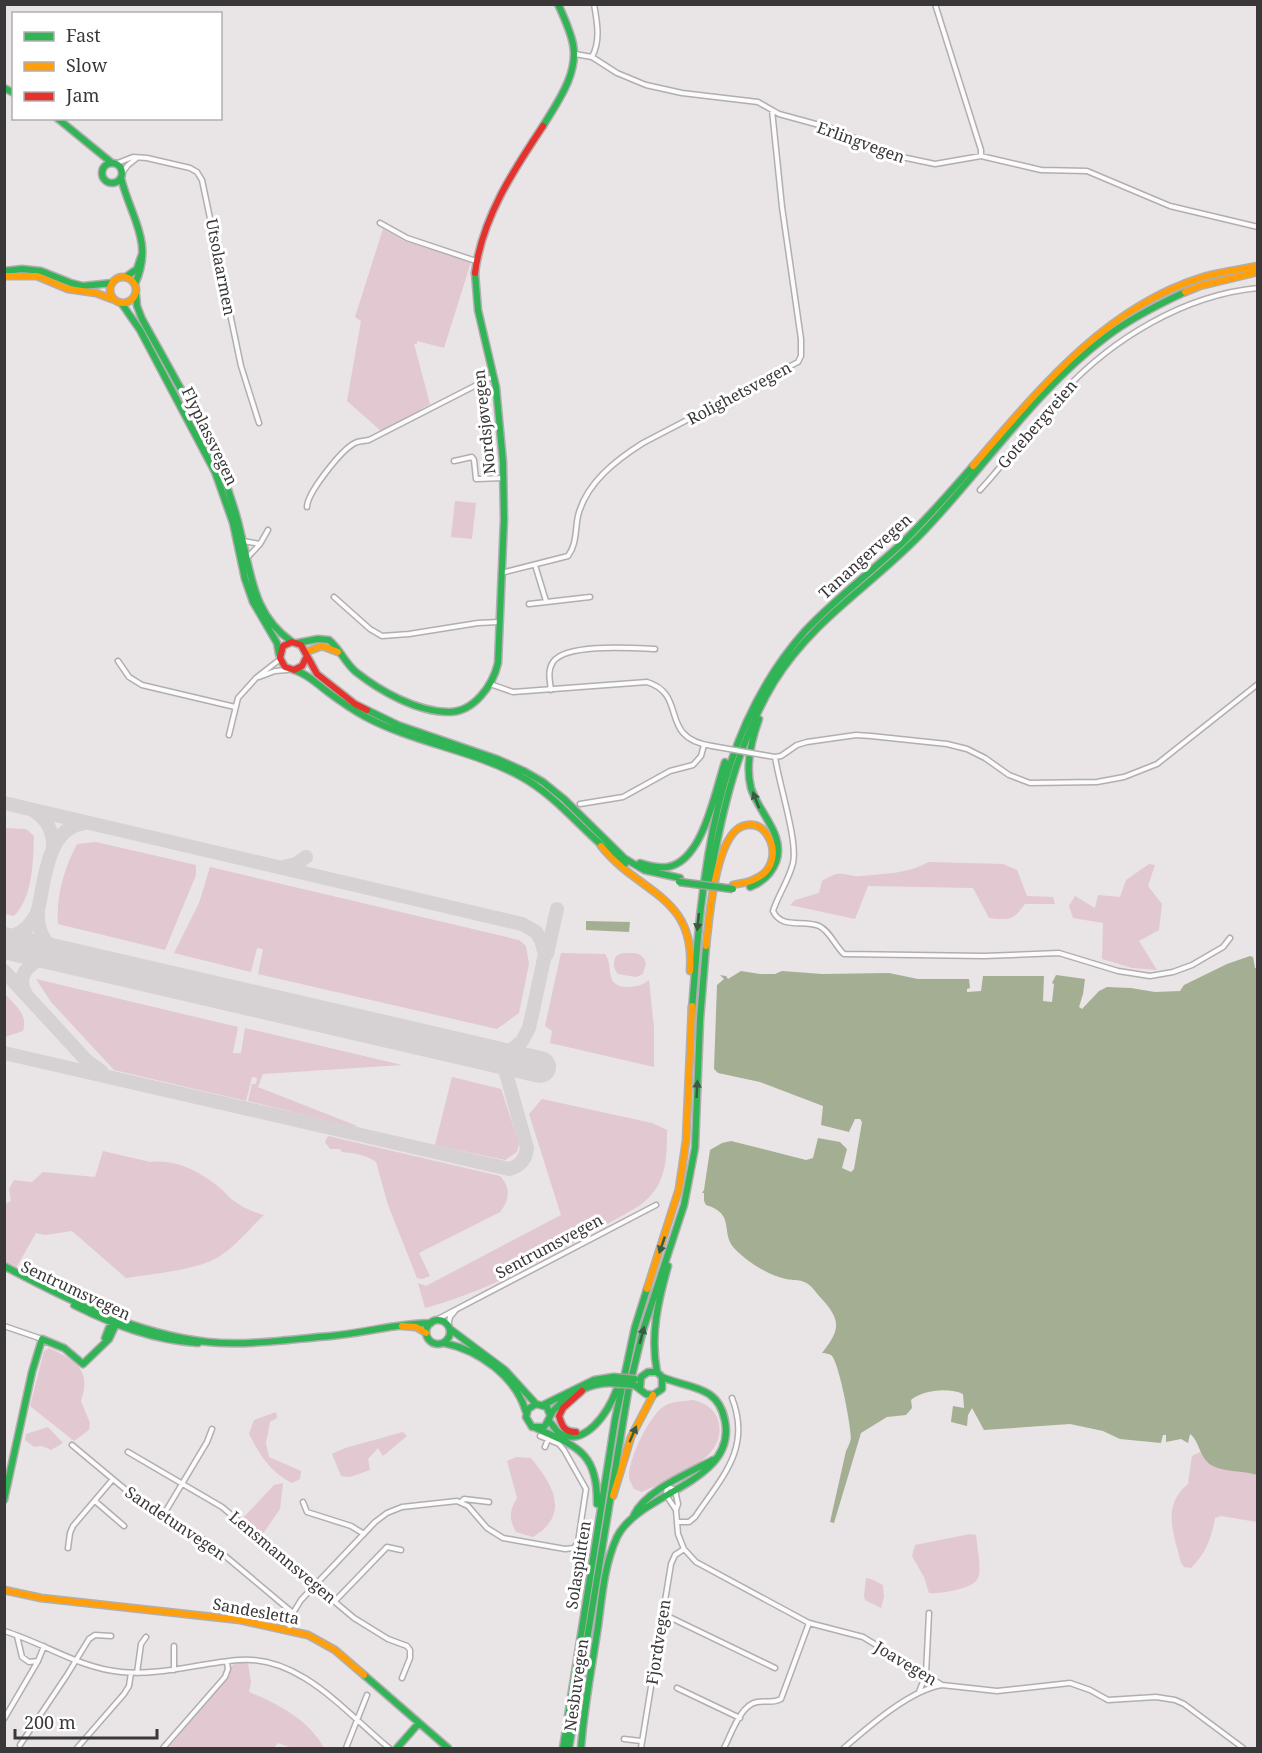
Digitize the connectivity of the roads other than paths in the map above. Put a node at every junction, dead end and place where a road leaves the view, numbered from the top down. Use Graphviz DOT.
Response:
graph roads {
  1 [pos="558,4"];
  2 [pos="594,4"];
  3 [pos="936,4"];
  4 [pos="574,54"];
  5 [pos="592,57"];
  6 [pos="772,110"];
  7 [pos="59,120"];
  8 [pos="98,155"];
  9 [pos="981,156"];
  10 [pos="138,158"];
  11 [pos="113,164"];
  12 [pos="102,172"];
  13 [pos="122,176"];
  14 [pos="111,183"];
  15 [pos="124,193"];
  16 [pos="380,223"];
  17 [pos="1257,227"];
  18 [pos="143,250"];
  19 [pos="476,261"];
  20 [pos="1257,266"];
  21 [pos="4,271"];
  22 [pos="1257,272"];
  23 [pos="4,276"];
  24 [pos="126,277"];
  25 [pos="112,283"];
  26 [pos="135,284"];
  27 [pos="1257,288"];
  28 [pos="136,295"];
  29 [pos="112,299"];
  30 [pos="122,304"];
  31 [pos="494,376"];
  32 [pos="259,423"];
  33 [pos="454,461"];
  34 [pos="504,478"];
  35 [pos="980,490"];
  36 [pos="307,507"];
  37 [pos="268,530"];
  38 [pos="243,541"];
  39 [pos="261,544"];
  40 [pos="246,558"];
  41 [pos="535,565"];
  42 [pos="501,573"];
  43 [pos="334,597"];
  44 [pos="590,597"];
  45 [pos="546,601"];
  46 [pos="529,604"];
  47 [pos="499,622"];
  48 [pos="295,643"];
  49 [pos="655,649"];
  50 [pos="338,652"];
  51 [pos="306,654"];
  52 [pos="279,657"];
  53 [pos="118,661"];
  54 [pos="291,670"];
  55 [pos="256,678"];
  56 [pos="490,684"];
  57 [pos="773,684"];
  58 [pos="1257,684"];
  59 [pos="550,690"];
  60 [pos="235,707"];
  61 [pos="746,721"];
  62 [pos="229,735"];
  63 [pos="704,745"];
  64 [pos="776,757"];
  65 [pos="580,804"];
  66 [pos="601,846"];
  67 [pos="616,851"];
  68 [pos="680,880"];
  69 [pos="733,887"];
  70 [pos="705,936"];
  71 [pos="1230,938"];
  72 [pos="692,1010"];
  73 [pos="656,1205"];
  74 [pos="679,1223"];
  75 [pos="4,1268"];
  76 [pos="454,1311"];
  77 [pos="433,1322"];
  78 [pos="115,1323"];
  79 [pos="4,1326"];
  80 [pos="399,1326"];
  81 [pos="449,1327"];
  82 [pos="426,1333"];
  83 [pos="42,1339"];
  84 [pos="444,1343"];
  85 [pos="630,1348"];
  86 [pos="659,1375"];
  87 [pos="612,1380"];
  88 [pos="638,1382"];
  89 [pos="686,1385"];
  90 [pos="662,1389"];
  91 [pos="582,1391"];
  92 [pos="653,1395"];
  93 [pos="732,1398"];
  94 [pos="540,1404"];
  95 [pos="526,1413"];
  96 [pos="550,1418"];
  97 [pos="536,1428"];
  98 [pos="212,1429"];
  99 [pos="582,1432"];
  100 [pos="540,1436"];
  101 [pos="548,1439"];
  102 [pos="72,1445"];
  103 [pos="545,1447"];
  104 [pos="128,1452"];
  105 [pos="713,1461"];
  106 [pos="113,1479"];
  107 [pos="182,1482"];
  108 [pos="667,1486"];
  109 [pos="675,1490"];
  110 [pos="666,1495"];
  111 [pos="4,1500"];
  112 [pos="95,1501"];
  113 [pos="303,1502"];
  114 [pos="461,1502"];
  115 [pos="489,1502"];
  116 [pos="676,1510"];
  117 [pos="165,1514"];
  118 [pos="634,1515"];
  119 [pos="678,1522"];
  120 [pos="124,1526"];
  121 [pos="604,1530"];
  122 [pos="364,1534"];
  123 [pos="596,1537"];
  124 [pos="68,1548"];
  125 [pos="684,1549"];
  126 [pos="401,1550"];
  127 [pos="314,1586"];
  128 [pos="4,1590"];
  129 [pos="19,1595"];
  130 [pos="4,1596"];
  131 [pos="335,1601"];
  132 [pos="293,1613"];
  133 [pos="929,1613"];
  134 [pos="663,1614"];
  135 [pos="809,1623"];
  136 [pos="289,1629"];
  137 [pos="4,1631"];
  138 [pos="16,1635"];
  139 [pos="111,1636"];
  140 [pos="146,1637"];
  141 [pos="44,1646"];
  142 [pos="174,1646"];
  143 [pos="38,1661"];
  144 [pos="76,1661"];
  145 [pos="227,1662"];
  146 [pos="775,1668"];
  147 [pos="174,1670"];
  148 [pos="131,1673"];
  149 [pos="137,1673"];
  150 [pos="926,1674"];
  151 [pos="402,1678"];
  152 [pos="942,1685"];
  153 [pos="677,1688"];
  154 [pos="919,1693"];
  155 [pos="367,1695"];
  156 [pos="740,1718"];
  157 [pos="4,1719"];
  158 [pos="357,1721"];
  159 [pos="421,1724"];
  160 [pos="624,1740"];
  161 [pos="641,1741"];
  162 [pos="20,1745"];
  163 [pos="77,1749"];
  164 [pos="163,1749"];
  165 [pos="346,1749"];
  166 [pos="389,1749"];
  167 [pos="397,1749"];
  168 [pos="448,1749"];
  169 [pos="563,1749"];
  170 [pos="569,1749"];
  171 [pos="581,1749"];
  172 [pos="641,1749"];
  173 [pos="724,1749"];
  174 [pos="844,1749"];
  175 [pos="1243,1749"];
  1 -- 4 [label="main road, Nordsjøvegen"];
  2 -- 5 [label="street"];
  3 -- 9 [label="street"];
  4 -- 5 [label="street, Erlingvegen"];
  4 -- 19 [label="main road, Nordsjøvegen"];
  5 -- 6 [label="street, Erlingvegen"];
  6 -- 9 [label="street, Erlingvegen"];
  6 -- 41 [label="street, Rolighetsvegen"];
  7 -- 8 [label="main road"];
  8 -- 11 [label="main road"];
  8 -- 12 [label="main road"];
  9 -- 17 [label="street, Erlingvegen"];
  10 -- 11 [label="street, Utsolaarmen"];
  10 -- 13 [label="street"];
  10 -- 32 [label="street, Utsolaarmen"];
  11 -- 12 [label="main road"];
  11 -- 13 [label="main road"];
  12 -- 14 [label="main road"];
  13 -- 14 [label="main road"];
  13 -- 15 [label="main road"];
  14 -- 15 [label="main road"];
  15 -- 18 [label="main road"];
  16 -- 19 [label="street"];
  18 -- 24 [label="main road"];
  18 -- 26 [label="main road"];
  19 -- 31 [label="main road, Nordsjøvegen"];
  20 -- 61 [label="main road, Tanangervegen"];
  21 -- 25 [label="main road"];
  22 -- 57 [label="main road, Tanangervegen"];
  23 -- 29 [label="main road"];
  24 -- 25 [label="main road"];
  24 -- 26 [label="main road"];
  25 -- 29 [label="main road"];
  26 -- 28 [label="main road"];
  27 -- 35 [label="street, Gotebergveien"];
  28 -- 30 [label="main road"];
  28 -- 38 [label="main road, Flyplassvegen"];
  29 -- 30 [label="main road"];
  30 -- 52 [label="main road, Flyplassvegen"];
  31 -- 34 [label="main road, Nordsjøvegen"];
  31 -- 36 [label="street"];
  33 -- 34 [label="street"];
  34 -- 42 [label="main road, Nordsjøvegen"];
  37 -- 39 [label="street"];
  38 -- 39 [label="street"];
  38 -- 40 [label="main road, Flyplassvegen"];
  39 -- 40 [label="street"];
  40 -- 48 [label="main road, Flyplassvegen"];
  41 -- 42 [label="street, Rolighetsvegen"];
  41 -- 45 [label="street"];
  42 -- 47 [label="main road, Nordsjøvegen"];
  43 -- 47 [label="street"];
  44 -- 45 [label="street"];
  45 -- 46 [label="street"];
  47 -- 56 [label="main road, Nordsjøvegen"];
  48 -- 50 [label="main road, Nordsjøvegen"];
  48 -- 51 [label="main road, Flyplassvegen"];
  48 -- 52 [label="main road"];
  49 -- 59 [label="street"];
  50 -- 51 [label="main road"];
  50 -- 56 [label="main road, Nordsjøvegen"];
  51 -- 54 [label="main road"];
  51 -- 67 [label="main road, Flyplassvegen"];
  52 -- 54 [label="main road, Flyplassvegen"];
  52 -- 55 [label="street"];
  53 -- 60 [label="street"];
  54 -- 55 [label="street"];
  54 -- 66 [label="main road, Flyplassvegen"];
  55 -- 60 [label="street"];
  56 -- 59 [label="street"];
  69 -- 57 [label="main road, one-way"];
  57 -- 70 [label="main road, Tanangervegen"];
  58 -- 64 [label="street"];
  59 -- 63 [label="street"];
  60 -- 62 [label="street"];
  61 -- 67 [label="main road"];
  61 -- 72 [label="main road, Tanangervegen, one-way"];
  63 -- 64 [label="street, bridge"];
  63 -- 65 [label="street"];
  64 -- 71 [label="street"];
  66 -- 68 [label="main road"];
  66 -- 72 [label="main road"];
  67 -- 68 [label="main road"];
  68 -- 69 [label="main road, bridge"];
  69 -- 70 [label="main road"];
  74 -- 70 [label="main road, one-way"];
  72 -- 85 [label="main road, one-way"];
  73 -- 76 [label="street, Sentrumsvegen"];
  74 -- 86 [label="main road"];
  121 -- 74 [label="main road, Solasplitten, one-way"];
  75 -- 78 [label="main road, Sentrumsvegen"];
  76 -- 77 [label="street, Sentrumsvegen"];
  76 -- 81 [label="street"];
  77 -- 80 [label="main road, Sentrumsvegen"];
  77 -- 81 [label="main road"];
  77 -- 82 [label="main road"];
  78 -- 80 [label="main road, Sentrumsvegen"];
  78 -- 83 [label="main road"];
  79 -- 83 [label="street"];
  80 -- 82 [label="main road, Sentrumsvegen"];
  81 -- 84 [label="main road"];
  81 -- 94 [label="main road"];
  82 -- 84 [label="main road"];
  83 -- 111 [label="main road"];
  84 -- 95 [label="main road"];
  85 -- 99 [label="main road"];
  85 -- 123 [label="main road, Solasplitten"];
  86 -- 88 [label="main road"];
  86 -- 89 [label="main road"];
  86 -- 90 [label="main road"];
  87 -- 88 [label="main road, bridge"];
  87 -- 91 [label="main road"];
  87 -- 94 [label="main road"];
  88 -- 92 [label="main road"];
  89 -- 90 [label="main road"];
  89 -- 105 [label="main road"];
  90 -- 92 [label="main road"];
  91 -- 96 [label="main road"];
  91 -- 99 [label="main road"];
  121 -- 92 [label="main road, one-way"];
  93 -- 119 [label="street"];
  94 -- 95 [label="main road"];
  94 -- 96 [label="main road"];
  95 -- 97 [label="main road"];
  96 -- 97 [label="main road"];
  96 -- 99 [label="main road"];
  97 -- 123 [label="main road"];
  98 -- 107 [label="street"];
  100 -- 101 [label="street"];
  101 -- 103 [label="street"];
  101 -- 114 [label="street"];
  102 -- 106 [label="street, Sandetunvegen"];
  104 -- 107 [label="street, Lensmannsvegen"];
  105 -- 108 [label="main road"];
  105 -- 109 [label="main road, Nesbuvegen"];
  106 -- 112 [label="street"];
  106 -- 117 [label="street, Sandetunvegen"];
  107 -- 117 [label="street"];
  107 -- 127 [label="street, Lensmannsvegen"];
  108 -- 109 [label="street"];
  108 -- 110 [label="street"];
  108 -- 118 [label="main road"];
  109 -- 110 [label="main road, Nesbuvegen"];
  109 -- 116 [label="street"];
  110 -- 116 [label="street"];
  110 -- 118 [label="main road, Nesbuvegen"];
  112 -- 120 [label="street"];
  112 -- 124 [label="street"];
  113 -- 122 [label="street"];
  114 -- 115 [label="street"];
  114 -- 122 [label="street"];
  116 -- 119 [label="street"];
  117 -- 132 [label="street, Sandetunvegen"];
  118 -- 171 [label="main road, Nesbuvegen"];
  119 -- 125 [label="street"];
  121 -- 170 [label="main road, Solasplitten"];
  122 -- 127 [label="street"];
  123 -- 169 [label="main road, Solasplitten"];
  125 -- 134 [label="street, Fjordvegen"];
  125 -- 135 [label="street, Joavegen"];
  126 -- 131 [label="street"];
  127 -- 131 [label="street, Lensmannsvegen"];
  127 -- 132 [label="street"];
  128 -- 129 [label="main road, Sandesletta"];
  129 -- 130 [label="main road, Sandesletta"];
  129 -- 136 [label="main road, Sandesletta"];
  131 -- 151 [label="street, Lensmannsvegen"];
  132 -- 136 [label="street"];
  133 -- 150 [label="street"];
  134 -- 146 [label="street"];
  134 -- 161 [label="street, Fjordvegen"];
  135 -- 150 [label="street, Joavegen"];
  135 -- 156 [label="street"];
  136 -- 159 [label="main road, Sandesletta"];
  137 -- 138 [label="street"];
  138 -- 141 [label="street"];
  138 -- 143 [label="street"];
  139 -- 144 [label="street"];
  140 -- 149 [label="street"];
  141 -- 143 [label="street"];
  141 -- 144 [label="street"];
  142 -- 147 [label="street"];
  143 -- 157 [label="street"];
  144 -- 148 [label="street"];
  144 -- 162 [label="street"];
  145 -- 147 [label="street"];
  145 -- 158 [label="street"];
  145 -- 164 [label="street"];
  147 -- 149 [label="street"];
  148 -- 149 [label="street"];
  148 -- 163 [label="street"];
  150 -- 152 [label="street, Joavegen"];
  150 -- 154 [label="street"];
  152 -- 154 [label="street"];
  152 -- 175 [label="street, Joavegen"];
  153 -- 156 [label="street"];
  154 -- 174 [label="street"];
  155 -- 158 [label="street"];
  156 -- 173 [label="street"];
  158 -- 165 [label="street"];
  158 -- 166 [label="street"];
  159 -- 167 [label="main road"];
  159 -- 168 [label="main road, Sandesletta"];
  160 -- 161 [label="street"];
  161 -- 172 [label="street, Fjordvegen"];
}
